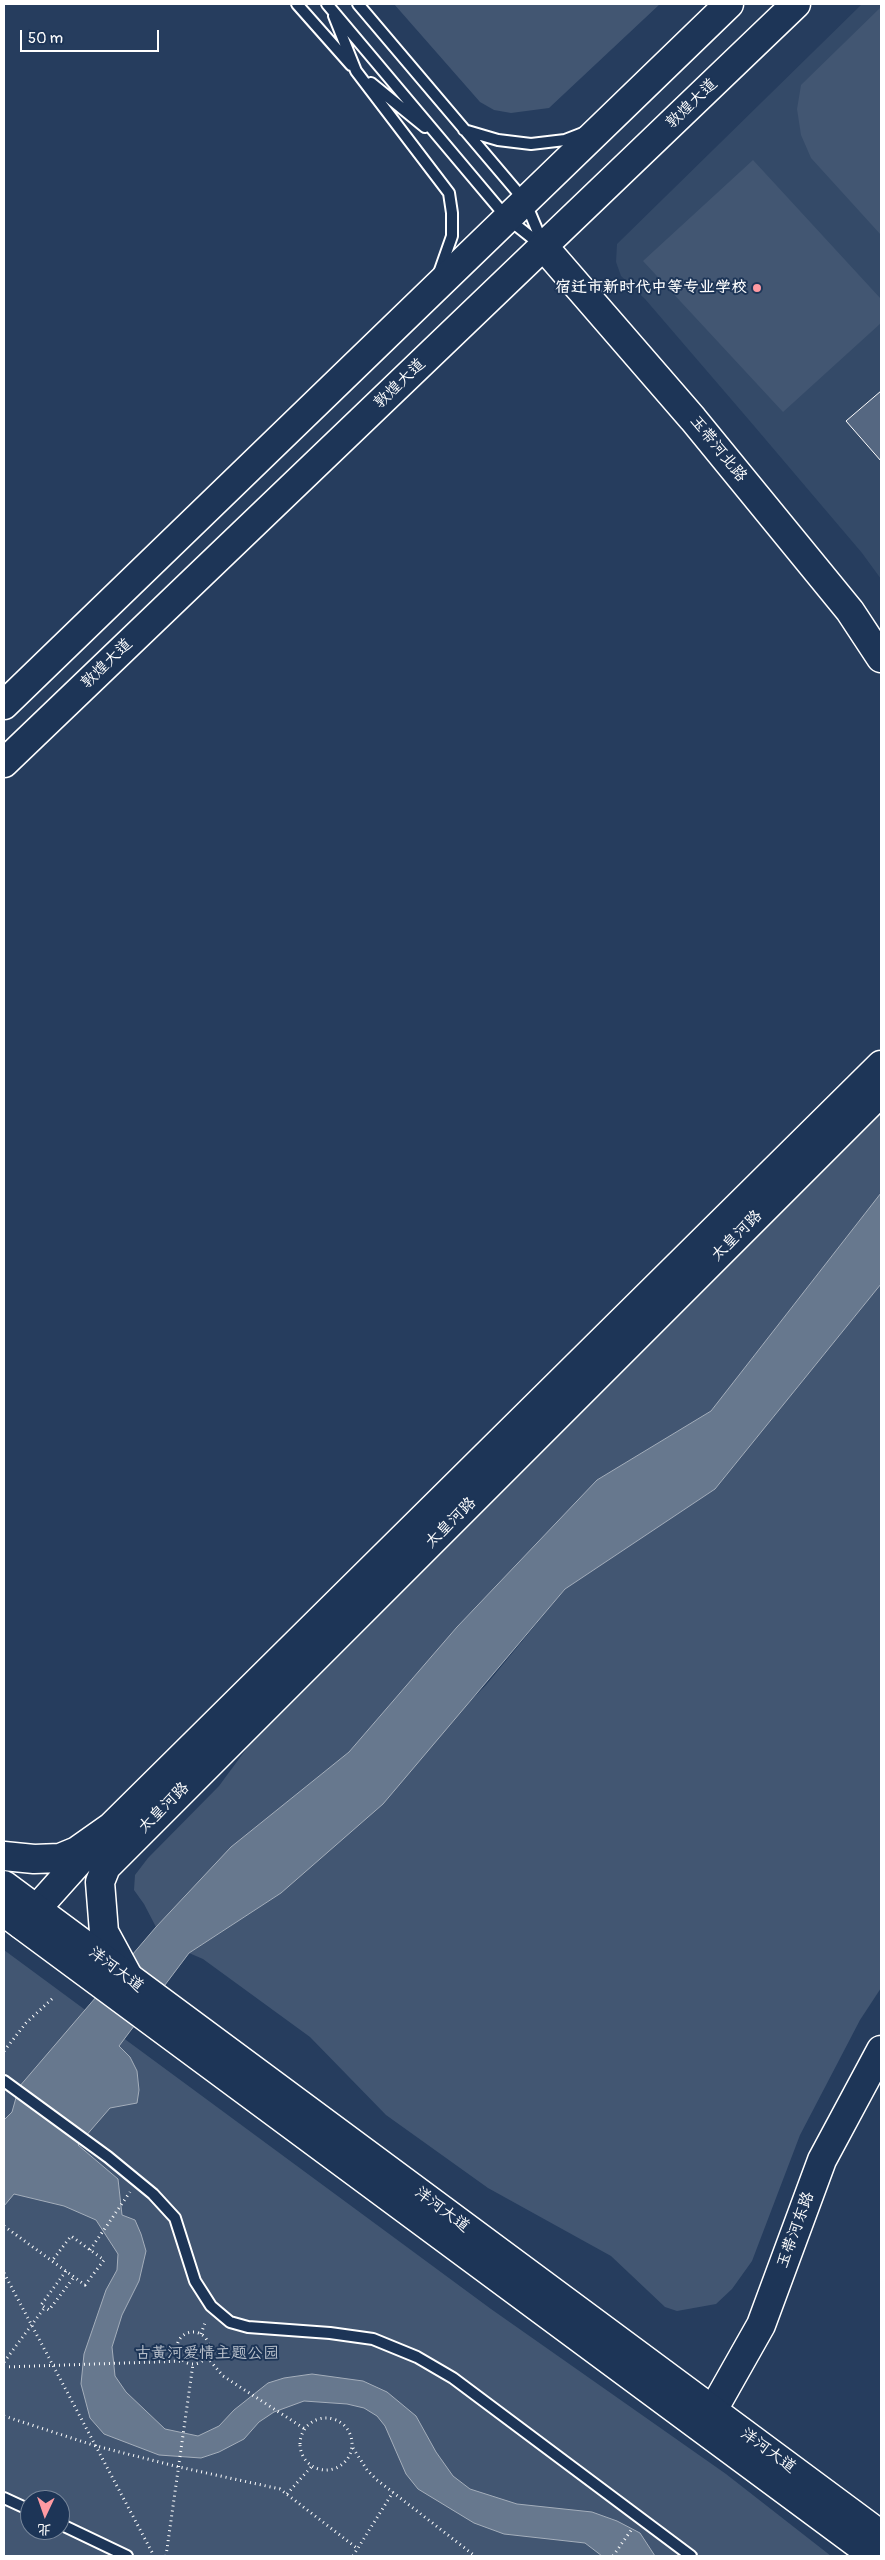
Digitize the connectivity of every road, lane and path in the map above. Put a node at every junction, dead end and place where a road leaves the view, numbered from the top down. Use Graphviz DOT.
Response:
graph roads {
  1 [pos="297,4"];
  2 [pos="358,4"];
  3 [pos="729,4"];
  4 [pos="796,4"];
  5 [pos="329,5"];
  6 [pos="356,70"];
  7 [pos="605,124"];
  8 [pos="464,130"];
  9 [pos="444,143"];
  10 [pos="516,210"];
  11 [pos="544,247"];
  12 [pos="432,291"];
  13 [pos="881,658"];
  14 [pos="4,705"];
  15 [pos="4,763"];
  16 [pos="881,1065"];
  17 [pos="881,1092"];
  18 [pos="111,1827"];
  19 [pos="4,1856"];
  20 [pos="106,1866"];
  21 [pos="19,1902"];
  22 [pos="130,1980"];
  23 [pos="54,1997"];
  24 [pos="881,2050"];
  25 [pos="4,2051"];
  26 [pos="5,2082"];
  27 [pos="122,2203"];
  28 [pos="4,2228"];
  29 [pos="90,2250"];
  30 [pos="52,2261"];
  31 [pos="66,2271"];
  32 [pos="4,2273"];
  33 [pos="74,2277"];
  34 [pos="45,2307"];
  35 [pos="33,2324"];
  36 [pos="207,2357"];
  37 [pos="184,2361"];
  38 [pos="4,2362"];
  39 [pos="194,2364"];
  40 [pos="54,2366"];
  41 [pos="4,2367"];
  42 [pos="713,2410"];
  43 [pos="4,2416"];
  44 [pos="305,2429"];
  45 [pos="96,2446"];
  46 [pos="353,2447"];
  47 [pos="179,2465"];
  48 [pos="312,2466"];
  49 [pos="393,2492"];
  50 [pos="287,2494"];
  51 [pos="4,2498"];
  52 [pos="20,2505"];
  53 [pos="639,2518"];
  54 [pos="70,2529"];
  55 [pos="881,2535"];
  56 [pos="358,2549"];
  57 [pos="126,2556"];
  58 [pos="154,2556"];
  59 [pos="166,2556"];
  60 [pos="353,2556"];
  61 [pos="475,2556"];
  62 [pos="613,2556"];
  63 [pos="691,2556"];
  64 [pos="874,2556"];
  1 -- 6 [label="lane"];
  2 -- 8 [label="lane"];
  3 -- 7 [label="main road"];
  4 -- 11 [label="main road, 敦煌大道"];
  5 -- 6 [label="lane"];
  5 -- 9 [label="lane"];
  6 -- 9 [label="lane"];
  6 -- 12 [label="lane"];
  7 -- 8 [label="lane"];
  7 -- 10 [label="main road"];
  8 -- 10 [label="lane"];
  9 -- 10 [label="lane"];
  10 -- 11 [label="lane"];
  10 -- 11 [label="lane"];
  10 -- 12 [label="main road"];
  11 -- 13 [label="main road, 玉带河北路"];
  11 -- 15 [label="main road, 敦煌大道"];
  12 -- 14 [label="main road"];
  16 -- 18 [label="main road, 太皇河路"];
  17 -- 20 [label="main road, 太皇河路"];
  18 -- 19 [label="main road, 太皇河路"];
  18 -- 21 [label="main road"];
  20 -- 21 [label="main road, 太皇河路"];
  20 -- 22 [label="main road"];
  21 -- 22 [label="main road, 洋河大道"];
  21 -- 64 [label="main road, 洋河大道"];
  22 -- 42 [label="main road, 洋河大道"];
  23 -- 25 [label="path"];
  24 -- 42 [label="main road, 玉带河东路"];
  26 -- 53 [label="lane"];
  27 -- 29 [label="path"];
  28 -- 30 [label="path"];
  29 -- 30 [label="path"];
  29 -- 33 [label="path"];
  30 -- 31 [label="path"];
  31 -- 33 [label="path"];
  31 -- 34 [label="path"];
  32 -- 35 [label="path"];
  33 -- 34 [label="path"];
  34 -- 35 [label="path"];
  35 -- 38 [label="path"];
  35 -- 40 [label="path"];
  36 -- 37 [label="path"];
  36 -- 39 [label="path"];
  36 -- 44 [label="path"];
  37 -- 39 [label="path"];
  37 -- 40 [label="path"];
  39 -- 47 [label="path"];
  40 -- 41 [label="path"];
  40 -- 45 [label="path"];
  42 -- 55 [label="main road, 洋河大道"];
  43 -- 45 [label="path"];
  44 -- 46 [label="path"];
  44 -- 48 [label="path"];
  45 -- 47 [label="path"];
  45 -- 58 [label="path"];
  46 -- 48 [label="path"];
  46 -- 49 [label="path"];
  47 -- 50 [label="path"];
  47 -- 59 [label="path"];
  48 -- 50 [label="path"];
  49 -- 56 [label="path"];
  49 -- 61 [label="path"];
  50 -- 56 [label="path"];
  51 -- 52 [label="lane"];
  53 -- 62 [label="path"];
  53 -- 63 [label="lane"];
  54 -- 57 [label="lane"];
  56 -- 60 [label="path"];
}
